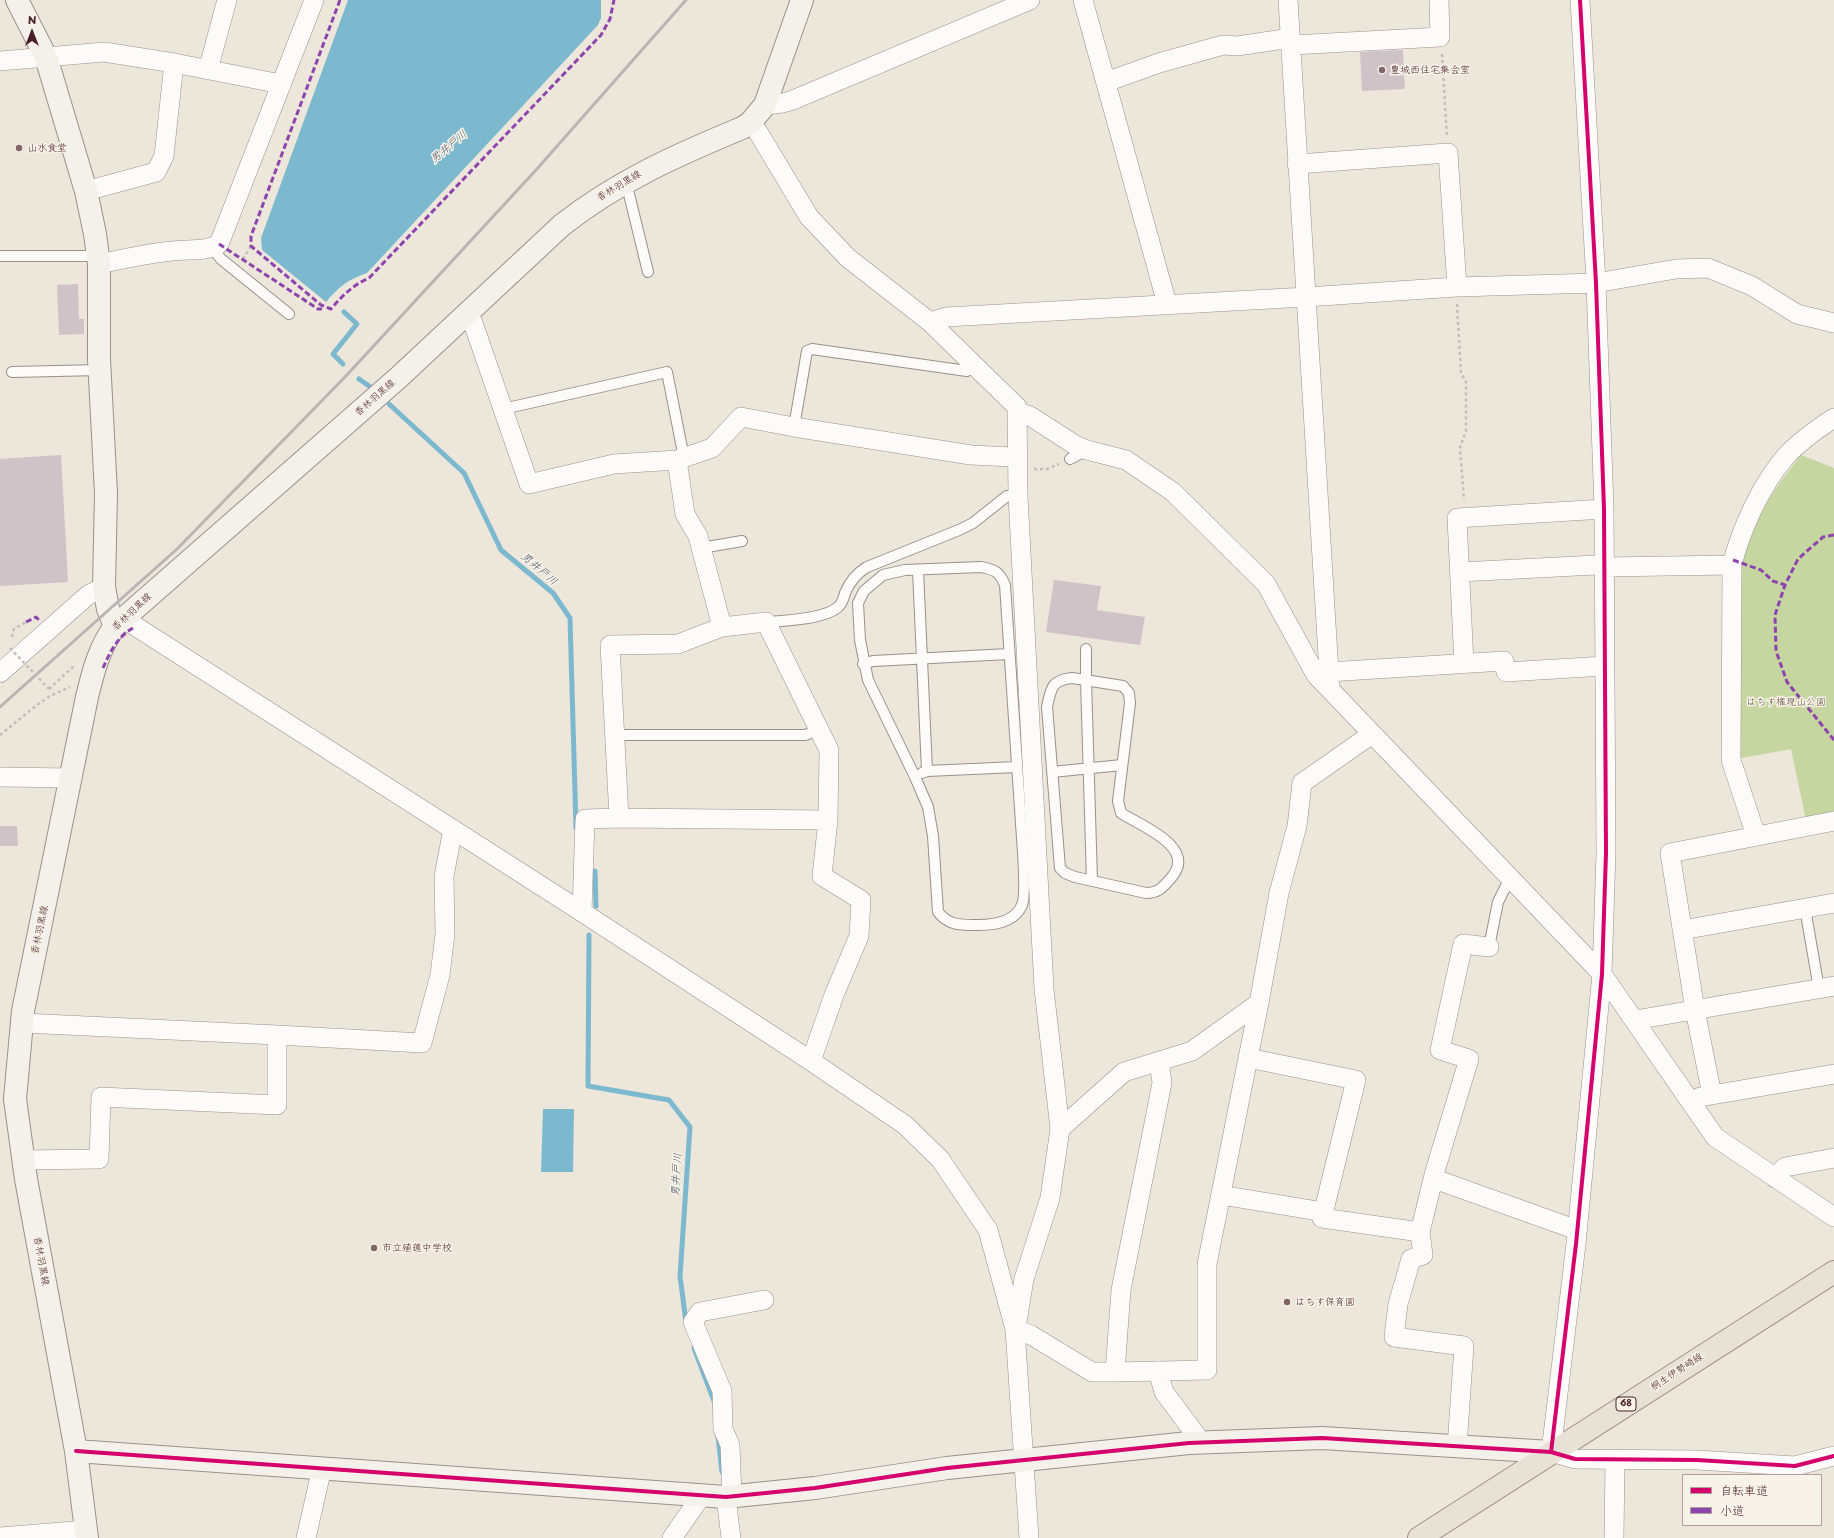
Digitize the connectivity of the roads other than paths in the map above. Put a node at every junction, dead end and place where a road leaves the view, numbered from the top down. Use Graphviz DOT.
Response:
graph roads {
  1 [pos="17,0"];
  2 [pos="227,0"];
  3 [pos="314,0"];
  4 [pos="802,0"];
  5 [pos="1030,0"];
  6 [pos="1083,0"];
  7 [pos="1288,0"];
  8 [pos="1439,0"];
  9 [pos="1580,0"];
  10 [pos="1291,42"];
  11 [pos="46,58"];
  12 [pos="0,61"];
  13 [pos="174,63"];
  14 [pos="208,70"];
  15 [pos="1106,82"];
  16 [pos="281,84"];
  17 [pos="765,105"];
  18 [pos="750,123"];
  19 [pos="1297,164"];
  20 [pos="623,183"];
  21 [pos="86,191"];
  22 [pos="212,248"];
  23 [pos="0,256"];
  24 [pos="98,260"];
  25 [pos="648,272"];
  26 [pos="1596,283"];
  27 [pos="1456,287"];
  28 [pos="1306,297"];
  29 [pos="1167,304"];
  30 [pos="468,313"];
  31 [pos="289,314"];
  32 [pos="930,322"];
  33 [pos="1834,323"];
  34 [pos="975,365"];
  35 [pos="100,370"];
  36 [pos="12,372"];
  37 [pos="503,409"];
  38 [pos="1018,412"];
  39 [pos="1834,418"];
  40 [pos="794,427"];
  41 [pos="1087,450"];
  42 [pos="680,459"];
  43 [pos="1070,459"];
  44 [pos="1025,462"];
  45 [pos="1018,496"];
  46 [pos="1604,509"];
  47 [pos="742,541"];
  48 [pos="701,548"];
  49 [pos="1732,565"];
  50 [pos="1605,567"];
  51 [pos="918,570"];
  52 [pos="1460,572"];
  53 [pos="104,587"];
  54 [pos="766,622"];
  55 [pos="120,623"];
  56 [pos="722,627"];
  57 [pos="1086,649"];
  58 [pos="1009,654"];
  59 [pos="921,659"];
  60 [pos="863,664"];
  61 [pos="1464,664"];
  62 [pos="1605,666"];
  63 [pos="0,673"];
  64 [pos="1086,680"];
  65 [pos="1329,680"];
  66 [pos="819,730"];
  67 [pos="1372,734"];
  68 [pos="616,735"];
  69 [pos="1122,765"];
  70 [pos="1017,767"];
  71 [pos="1089,768"];
  72 [pos="927,771"];
  73 [pos="1052,772"];
  74 [pos="915,776"];
  75 [pos="0,777"];
  76 [pos="72,778"];
  77 [pos="619,818"];
  78 [pos="828,820"];
  79 [pos="1834,821"];
  80 [pos="453,829"];
  81 [pos="1756,836"];
  82 [pos="1510,878"];
  83 [pos="1092,881"];
  84 [pos="1834,903"];
  85 [pos="1805,908"];
  86 [pos="582,912"];
  87 [pos="1682,930"];
  88 [pos="1489,947"];
  89 [pos="1602,974"];
  90 [pos="1826,987"];
  91 [pos="1259,1003"];
  92 [pos="1695,1010"];
  93 [pos="1635,1020"];
  94 [pos="23,1023"];
  95 [pos="277,1035"];
  96 [pos="1248,1058"];
  97 [pos="811,1061"];
  98 [pos="1159,1061"];
  99 [pos="1834,1074"];
  100 [pos="1712,1095"];
  101 [pos="1688,1099"];
  102 [pos="8,1100"];
  103 [pos="1060,1129"];
  104 [pos="1834,1158"];
  105 [pos="24,1160"];
  106 [pos="1775,1178"];
  107 [pos="1433,1180"];
  108 [pos="1221,1195"];
  109 [pos="1324,1212"];
  110 [pos="1834,1217"];
  111 [pos="1578,1230"];
  112 [pos="1420,1232"];
  113 [pos="1834,1272"];
  114 [pos="764,1300"];
  115 [pos="1015,1329"];
  116 [pos="1158,1371"];
  117 [pos="1115,1372"];
  118 [pos="1197,1443"];
  119 [pos="1457,1447"];
  120 [pos="76,1451"];
  121 [pos="1550,1452"];
  122 [pos="1834,1456"];
  123 [pos="1025,1460"];
  124 [pos="1615,1461"];
  125 [pos="322,1468"];
  126 [pos="702,1495"];
  127 [pos="729,1497"];
  128 [pos="87,1534"];
  129 [pos="0,1537"];
  130 [pos="306,1538"];
  131 [pos="672,1538"];
  132 [pos="731,1538"];
  133 [pos="1029,1538"];
  134 [pos="1419,1538"];
  135 [pos="1614,1538"];
  1 -- 11 [label="street"];
  2 -- 14 [label="street"];
  3 -- 16 [label="street"];
  4 -- 17 [label="street, 香林羽黒線"];
  5 -- 17 [label="street"];
  6 -- 15 [label="street"];
  7 -- 10 [label="street"];
  8 -- 10 [label="street"];
  9 -- 26 [label="street"];
  10 -- 15 [label="street"];
  10 -- 19 [label="street"];
  11 -- 12 [label="street"];
  11 -- 13 [label="street"];
  11 -- 21 [label="street"];
  13 -- 14 [label="street"];
  13 -- 21 [label="street"];
  14 -- 16 [label="street"];
  15 -- 29 [label="street"];
  16 -- 22 [label="street"];
  17 -- 18 [label="street, 香林羽黒線"];
  18 -- 20 [label="street, 香林羽黒線"];
  18 -- 32 [label="street"];
  19 -- 27 [label="street"];
  19 -- 28 [label="street"];
  20 -- 25 [label="lane"];
  20 -- 30 [label="street, 香林羽黒線"];
  21 -- 24 [label="street"];
  22 -- 24 [label="street"];
  22 -- 31 [label="lane"];
  23 -- 24 [label="lane"];
  24 -- 35 [label="street"];
  26 -- 27 [label="street"];
  26 -- 33 [label="street"];
  26 -- 46 [label="street"];
  27 -- 28 [label="street"];
  28 -- 29 [label="street"];
  28 -- 65 [label="street"];
  29 -- 32 [label="street"];
  30 -- 37 [label="street"];
  30 -- 55 [label="street, 香林羽黒線"];
  32 -- 34 [label="street"];
  34 -- 38 [label="street"];
  34 -- 40 [label="lane"];
  35 -- 36 [label="lane"];
  35 -- 53 [label="street"];
  37 -- 42 [label="street"];
  37 -- 42 [label="lane"];
  38 -- 41 [label="street"];
  38 -- 44 [label="street"];
  39 -- 49 [label="street"];
  40 -- 42 [label="street"];
  40 -- 44 [label="street"];
  41 -- 43 [label="lane"];
  41 -- 65 [label="street"];
  42 -- 48 [label="street"];
  44 -- 45 [label="street"];
  45 -- 54 [label="lane"];
  45 -- 103 [label="street"];
  46 -- 50 [label="street"];
  46 -- 52 [label="street"];
  47 -- 48 [label="lane"];
  48 -- 56 [label="street"];
  49 -- 50 [label="street"];
  49 -- 81 [label="street"];
  50 -- 52 [label="street"];
  50 -- 62 [label="street"];
  51 -- 58 [label="lane"];
  51 -- 59 [label="lane"];
  51 -- 60 [label="lane"];
  52 -- 61 [label="street"];
  53 -- 55 [label="street"];
  53 -- 63 [label="street"];
  54 -- 56 [label="street"];
  54 -- 66 [label="street"];
  55 -- 76 [label="street, 香林羽黒線"];
  55 -- 80 [label="street"];
  56 -- 68 [label="street"];
  57 -- 64 [label="lane"];
  58 -- 59 [label="lane"];
  58 -- 70 [label="lane"];
  59 -- 60 [label="lane"];
  59 -- 72 [label="lane"];
  60 -- 74 [label="lane"];
  61 -- 62 [label="street"];
  61 -- 65 [label="street"];
  62 -- 89 [label="street"];
  64 -- 69 [label="lane"];
  64 -- 71 [label="lane"];
  64 -- 73 [label="lane"];
  65 -- 67 [label="street"];
  66 -- 68 [label="lane"];
  66 -- 78 [label="street"];
  67 -- 82 [label="street"];
  67 -- 91 [label="street"];
  68 -- 77 [label="street"];
  69 -- 71 [label="lane"];
  69 -- 83 [label="lane"];
  70 -- 72 [label="lane"];
  70 -- 74 [label="lane"];
  71 -- 73 [label="lane"];
  71 -- 83 [label="lane"];
  72 -- 74 [label="lane"];
  73 -- 83 [label="lane"];
  75 -- 76 [label="street"];
  76 -- 94 [label="street, 香林羽黒線"];
  77 -- 78 [label="street"];
  77 -- 86 [label="street"];
  78 -- 97 [label="street"];
  79 -- 81 [label="street"];
  80 -- 86 [label="street"];
  80 -- 95 [label="street"];
  81 -- 87 [label="street"];
  82 -- 88 [label="lane"];
  82 -- 89 [label="street"];
  84 -- 85 [label="street"];
  85 -- 87 [label="street"];
  85 -- 90 [label="lane"];
  86 -- 97 [label="street"];
  87 -- 92 [label="street"];
  88 -- 107 [label="street"];
  89 -- 93 [label="street"];
  89 -- 111 [label="street"];
  90 -- 92 [label="street"];
  91 -- 96 [label="street"];
  91 -- 98 [label="street"];
  92 -- 93 [label="street"];
  92 -- 100 [label="street"];
  93 -- 101 [label="street"];
  94 -- 95 [label="street"];
  94 -- 102 [label="street, 香林羽黒線"];
  95 -- 105 [label="street"];
  96 -- 108 [label="street"];
  96 -- 109 [label="street"];
  97 -- 115 [label="street"];
  98 -- 103 [label="street"];
  98 -- 117 [label="street"];
  99 -- 100 [label="street"];
  100 -- 101 [label="street"];
  101 -- 106 [label="street"];
  102 -- 105 [label="street, 香林羽黒線"];
  103 -- 115 [label="street"];
  104 -- 106 [label="street"];
  105 -- 120 [label="street, 香林羽黒線"];
  106 -- 110 [label="street"];
  107 -- 111 [label="street"];
  107 -- 112 [label="street"];
  108 -- 109 [label="street"];
  108 -- 116 [label="street"];
  109 -- 112 [label="street"];
  111 -- 121 [label="street"];
  112 -- 119 [label="street"];
  113 -- 121 [label="main road, 桐生伊勢崎線 / 68"];
  114 -- 127 [label="street"];
  115 -- 117 [label="street"];
  115 -- 123 [label="street"];
  116 -- 117 [label="street"];
  116 -- 118 [label="street"];
  118 -- 119 [label="street"];
  118 -- 123 [label="street"];
  119 -- 121 [label="street"];
  120 -- 125 [label="street"];
  120 -- 128 [label="street, 香林羽黒線"];
  121 -- 124 [label="street"];
  121 -- 134 [label="main road, 桐生伊勢崎線 / 68"];
  122 -- 124 [label="street"];
  123 -- 127 [label="street"];
  123 -- 133 [label="street"];
  124 -- 135 [label="street"];
  125 -- 126 [label="street"];
  125 -- 130 [label="street"];
  126 -- 127 [label="street"];
  126 -- 131 [label="street"];
  127 -- 132 [label="street"];
  128 -- 129 [label="street"];
}
